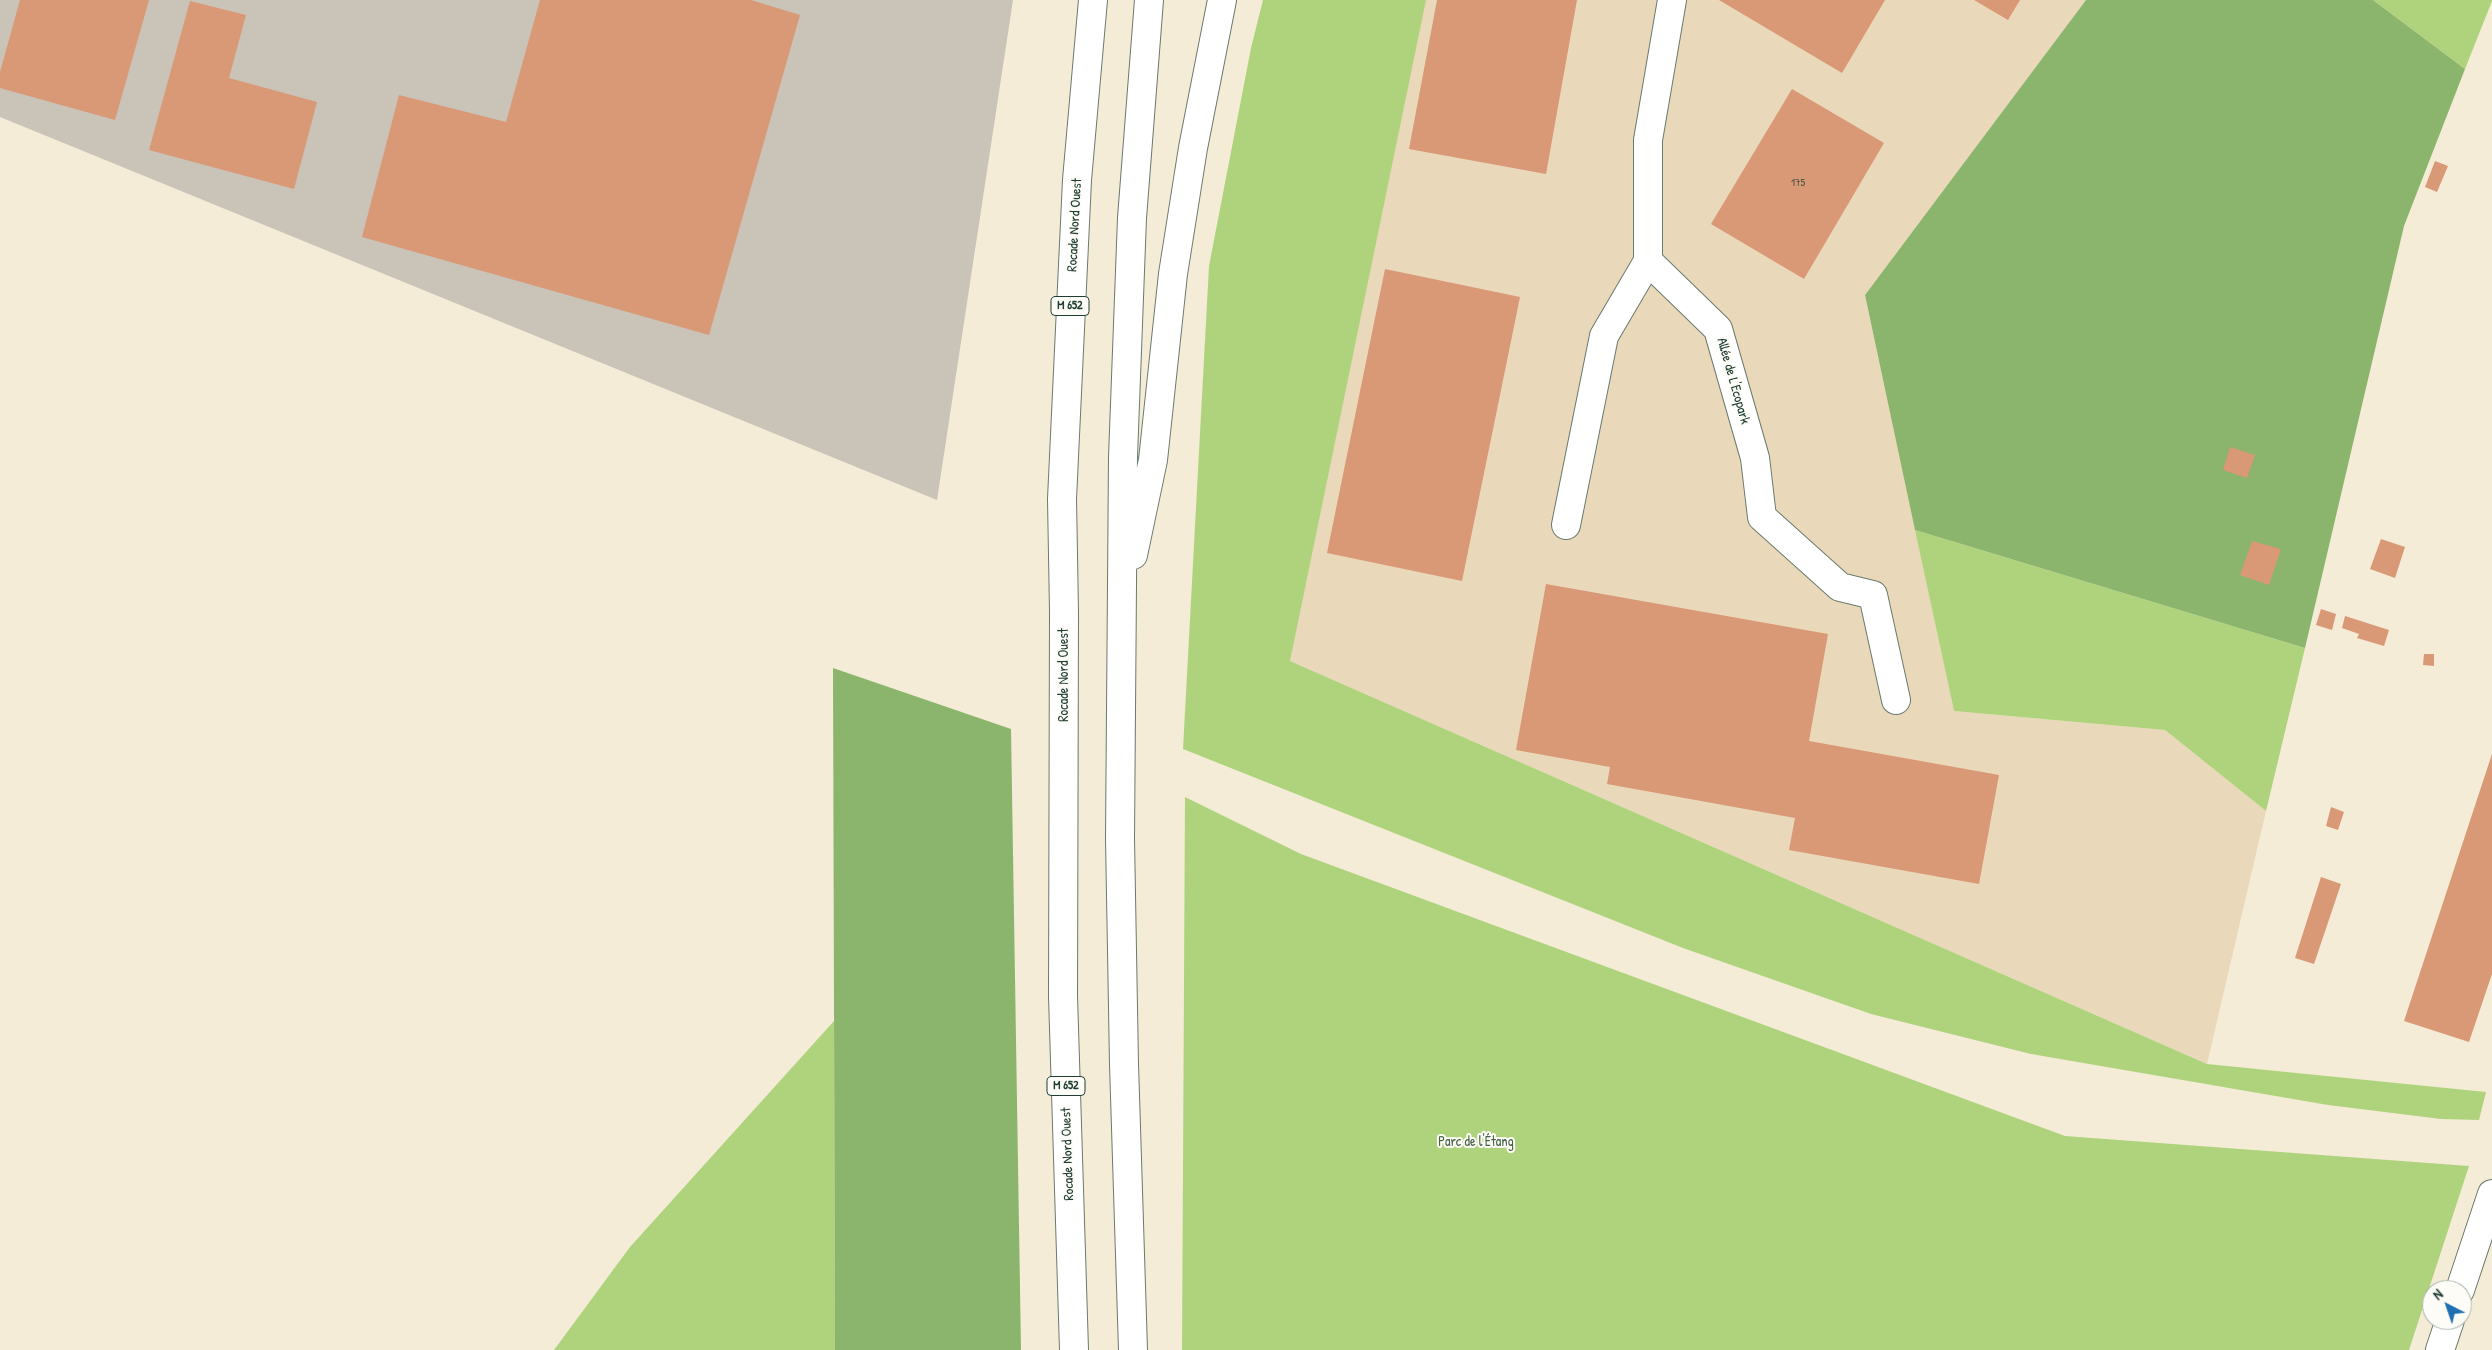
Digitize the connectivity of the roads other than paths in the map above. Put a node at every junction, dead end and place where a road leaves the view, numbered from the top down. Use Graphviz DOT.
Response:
graph roads {
  1 [pos="1093,0"];
  2 [pos="1149,0"];
  3 [pos="1222,0"];
  4 [pos="1672,0"];
  5 [pos="1648,261"];
  6 [pos="1566,524"];
  7 [pos="1122,605"];
  8 [pos="1896,700"];
  9 [pos="2492,1194"];
  10 [pos="2463,1280"];
  11 [pos="2447,1330"];
  12 [pos="1074,1350"];
  13 [pos="1133,1350"];
  14 [pos="2440,1350"];
  1 -- 12 [label="main road, Rocade Nord Ouest / M 652"];
  2 -- 7 [label="main road"];
  3 -- 7 [label="main road"];
  4 -- 5 [label="main road"];
  5 -- 6 [label="main road"];
  5 -- 8 [label="main road, Allée de L'Ecopark"];
  7 -- 13 [label="main road"];
  9 -- 10 [label="main road"];
  11 -- 14 [label="main road"];
}
